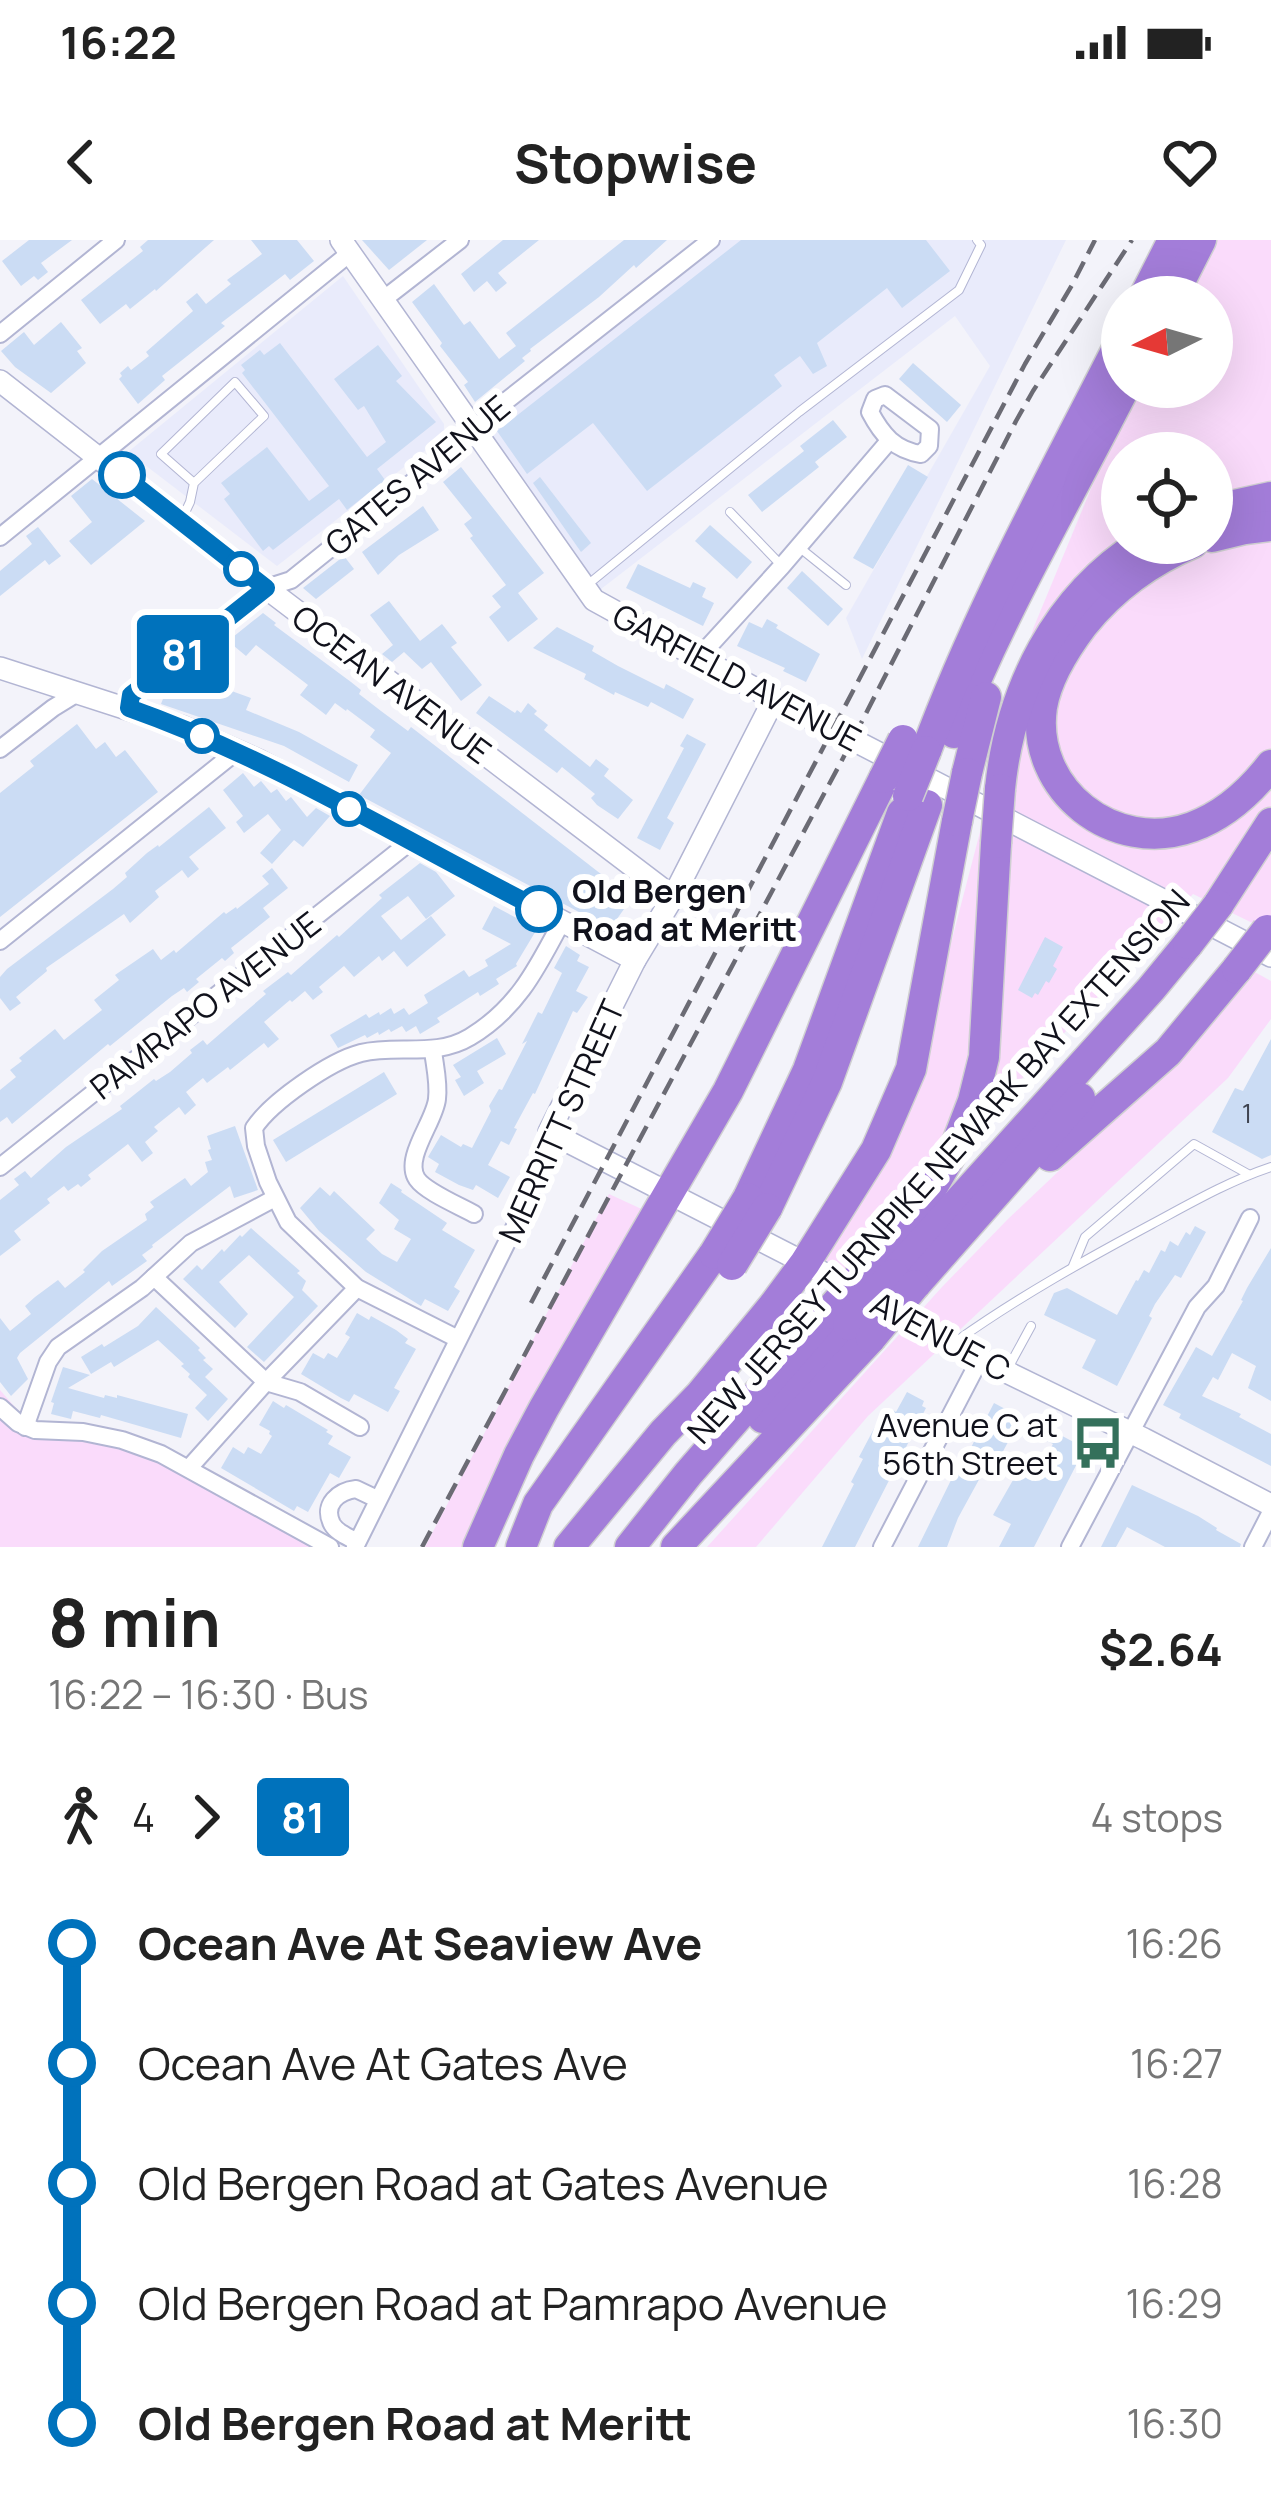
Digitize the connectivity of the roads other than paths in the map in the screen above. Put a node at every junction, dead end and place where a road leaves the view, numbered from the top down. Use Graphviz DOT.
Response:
graph roads {
  1 [pos="116,240"];
  2 [pos="460,240"];
  3 [pos="711,240"];
  4 [pos="977,240"];
  5 [pos="1173,240"];
  6 [pos="1201,240"];
  7 [pos="346,246"];
  8 [pos="1155,276"];
  9 [pos="1183,276"];
  10 [pos="384,299"];
  11 [pos="0,334"];
  12 [pos="0,381"];
  13 [pos="1101,381"];
  14 [pos="1114,408"];
  15 [pos="476,431"];
  16 [pos="890,441"];
  17 [pos="99,457"];
  18 [pos="194,483"];
  19 [pos="1271,496"];
  20 [pos="1233,505"];
  21 [pos="730,512"];
  22 [pos="180,522"];
  23 [pos="1271,526"];
  24 [pos="1233,532"];
  25 [pos="0,537"];
  26 [pos="799,547"];
  27 [pos="1113,564"];
  28 [pos="1151,564"];
  29 [pos="782,566"];
  30 [pos="846,585"];
  31 [pos="266,588"];
  32 [pos="583,588"];
  33 [pos="1004,596"];
  34 [pos="700,656"];
  35 [pos="0,668"];
  36 [pos="79,692"];
  37 [pos="774,699"];
  38 [pos="129,708"];
  39 [pos="0,749"];
  40 [pos="237,752"];
  41 [pos="935,756"];
  42 [pos="1271,765"];
  43 [pos="906,793"];
  44 [pos="1271,823"];
  45 [pos="410,842"];
  46 [pos="1271,859"];
  47 [pos="673,897"];
  48 [pos="1227,909"];
  49 [pos="562,921"];
  50 [pos="1270,937"];
  51 [pos="0,941"];
  52 [pos="1197,948"];
  53 [pos="634,960"];
  54 [pos="433,1051"];
  55 [pos="549,1132"];
  56 [pos="0,1167"];
  57 [pos="1271,1167"];
  58 [pos="1249,1174"];
  59 [pos="669,1194"];
  60 [pos="275,1198"];
  61 [pos="474,1214"];
  62 [pos="1250,1218"];
  63 [pos="969,1226"];
  64 [pos="805,1263"];
  65 [pos="1073,1266"];
  66 [pos="893,1274"];
  67 [pos="154,1277"];
  68 [pos="357,1288"];
  69 [pos="848,1325"];
  70 [pos="1031,1326"];
  71 [pos="458,1339"];
  72 [pos="953,1344"];
  73 [pos="980,1359"];
  74 [pos="1007,1372"];
  75 [pos="266,1382"];
  76 [pos="700,1395"];
  77 [pos="0,1407"];
  78 [pos="25,1427"];
  79 [pos="360,1427"];
  80 [pos="1130,1432"];
  81 [pos="189,1468"];
  82 [pos="377,1499"];
  83 [pos="1271,1508"];
  84 [pos="356,1544"];
  85 [pos="330,1547"];
  86 [pos="478,1547"];
  87 [pos="524,1547"];
  88 [pos="569,1547"];
  89 [pos="586,1547"];
  90 [pos="630,1547"];
  91 [pos="647,1547"];
  92 [pos="676,1547"];
  93 [pos="882,1547"];
  94 [pos="1070,1547"];
  95 [pos="1253,1547"];
  1 -- 11 [label="street"];
  2 -- 10 [label="street"];
  3 -- 15 [label="street, GATES AVENUE"];
  4 -- 32 [label="lane"];
  5 -- 8 [label="highway"];
  6 -- 9 [label="highway"];
  7 -- 10 [label="main road, GARFIELD AVENUE"];
  7 -- 17 [label="street"];
  10 -- 15 [label="main road, GARFIELD AVENUE"];
  12 -- 17 [label="main road, OCEAN AVENUE"];
  13 -- 33 [label="highway"];
  14 -- 33 [label="highway"];
  15 -- 31 [label="street, GATES AVENUE"];
  15 -- 32 [label="main road, GARFIELD AVENUE"];
  16 -- 26 [label="street"];
  17 -- 22 [label="main road, OCEAN AVENUE"];
  17 -- 25 [label="street"];
  18 -- 18 [label="lane"];
  18 -- 22 [label="lane"];
  19 -- 20 [label="highway"];
  21 -- 29 [label="lane"];
  22 -- 31 [label="main road, OCEAN AVENUE"];
  23 -- 24 [label="highway"];
  26 -- 29 [label="street"];
  26 -- 30 [label="lane"];
  27 -- 66 [label="highway, bridge"];
  28 -- 42 [label="highway"];
  29 -- 34 [label="street"];
  31 -- 38 [label="street, GATES AVENUE"];
  31 -- 47 [label="main road, OCEAN AVENUE"];
  32 -- 34 [label="main road, GARFIELD AVENUE"];
  33 -- 41 [label="highway"];
  33 -- 41 [label="highway"];
  34 -- 37 [label="main road, GARFIELD AVENUE"];
  35 -- 36 [label="main road"];
  36 -- 38 [label="main road"];
  36 -- 39 [label="street"];
  37 -- 47 [label="main road, MERRITT STREET"];
  37 -- 50 [label="main road, GARFIELD AVENUE"];
  38 -- 40 [label="main road"];
  40 -- 45 [label="main road"];
  40 -- 51 [label="street"];
  41 -- 43 [label="highway, bridge"];
  41 -- 43 [label="highway"];
  41 -- 64 [label="highway, bridge"];
  43 -- 59 [label="highway"];
  43 -- 87 [label="highway, bridge"];
  44 -- 48 [label="highway, NEW JERSEY TURNPIKE NEWARK BAY EXTENSION"];
  45 -- 49 [label="main road"];
  45 -- 56 [label="street, PAMRAPO AVENUE"];
  46 -- 48 [label="highway, NEW JERSEY TURNPIKE NEWARK BAY EXTENSION"];
  47 -- 53 [label="main road, MERRITT STREET"];
  48 -- 52 [label="highway, NEW JERSEY TURNPIKE NEWARK BAY EXTENSION, bridge"];
  49 -- 53 [label="main road"];
  49 -- 54 [label="street"];
  50 -- 63 [label="highway, bridge"];
  52 -- 63 [label="highway, NEW JERSEY TURNPIKE NEWARK BAY EXTENSION"];
  52 -- 66 [label="highway, NEW JERSEY TURNPIKE NEWARK BAY EXTENSION"];
  53 -- 55 [label="main road, MERRITT STREET"];
  54 -- 60 [label="street"];
  54 -- 61 [label="street"];
  55 -- 59 [label="main road, AVENUE C"];
  55 -- 71 [label="street, MERRITT STREET"];
  57 -- 58 [label="lane"];
  58 -- 65 [label="lane"];
  58 -- 65 [label="lane"];
  59 -- 64 [label="main road, AVENUE C"];
  59 -- 86 [label="highway"];
  60 -- 67 [label="street"];
  60 -- 68 [label="street"];
  62 -- 80 [label="street"];
  63 -- 66 [label="highway, NEW JERSEY TURNPIKE NEWARK BAY EXTENSION"];
  64 -- 72 [label="main road, AVENUE C"];
  64 -- 76 [label="highway"];
  65 -- 72 [label="lane"];
  66 -- 69 [label="highway, NEW JERSEY TURNPIKE NEWARK BAY EXTENSION, bridge"];
  66 -- 69 [label="highway, bridge"];
  67 -- 75 [label="street"];
  67 -- 78 [label="street"];
  68 -- 71 [label="street"];
  68 -- 75 [label="street"];
  69 -- 90 [label="highway"];
  69 -- 91 [label="highway, NEW JERSEY TURNPIKE NEWARK BAY EXTENSION"];
  69 -- 92 [label="highway, NEW JERSEY TURNPIKE NEWARK BAY EXTENSION"];
  70 -- 74 [label="lane"];
  71 -- 82 [label="street, MERRITT STREET"];
  72 -- 73 [label="main road, AVENUE C"];
  73 -- 74 [label="main road, AVENUE C"];
  73 -- 93 [label="street"];
  74 -- 80 [label="main road, AVENUE C"];
  75 -- 79 [label="street"];
  75 -- 81 [label="street"];
  76 -- 88 [label="highway"];
  76 -- 89 [label="highway"];
  77 -- 78 [label="street"];
  78 -- 81 [label="street"];
  80 -- 83 [label="main road, AVENUE C"];
  80 -- 94 [label="street"];
  81 -- 85 [label="street"];
  82 -- 84 [label="street, MERRITT STREET"];
  82 -- 84 [label="street"];
  83 -- 95 [label="street"];
}
